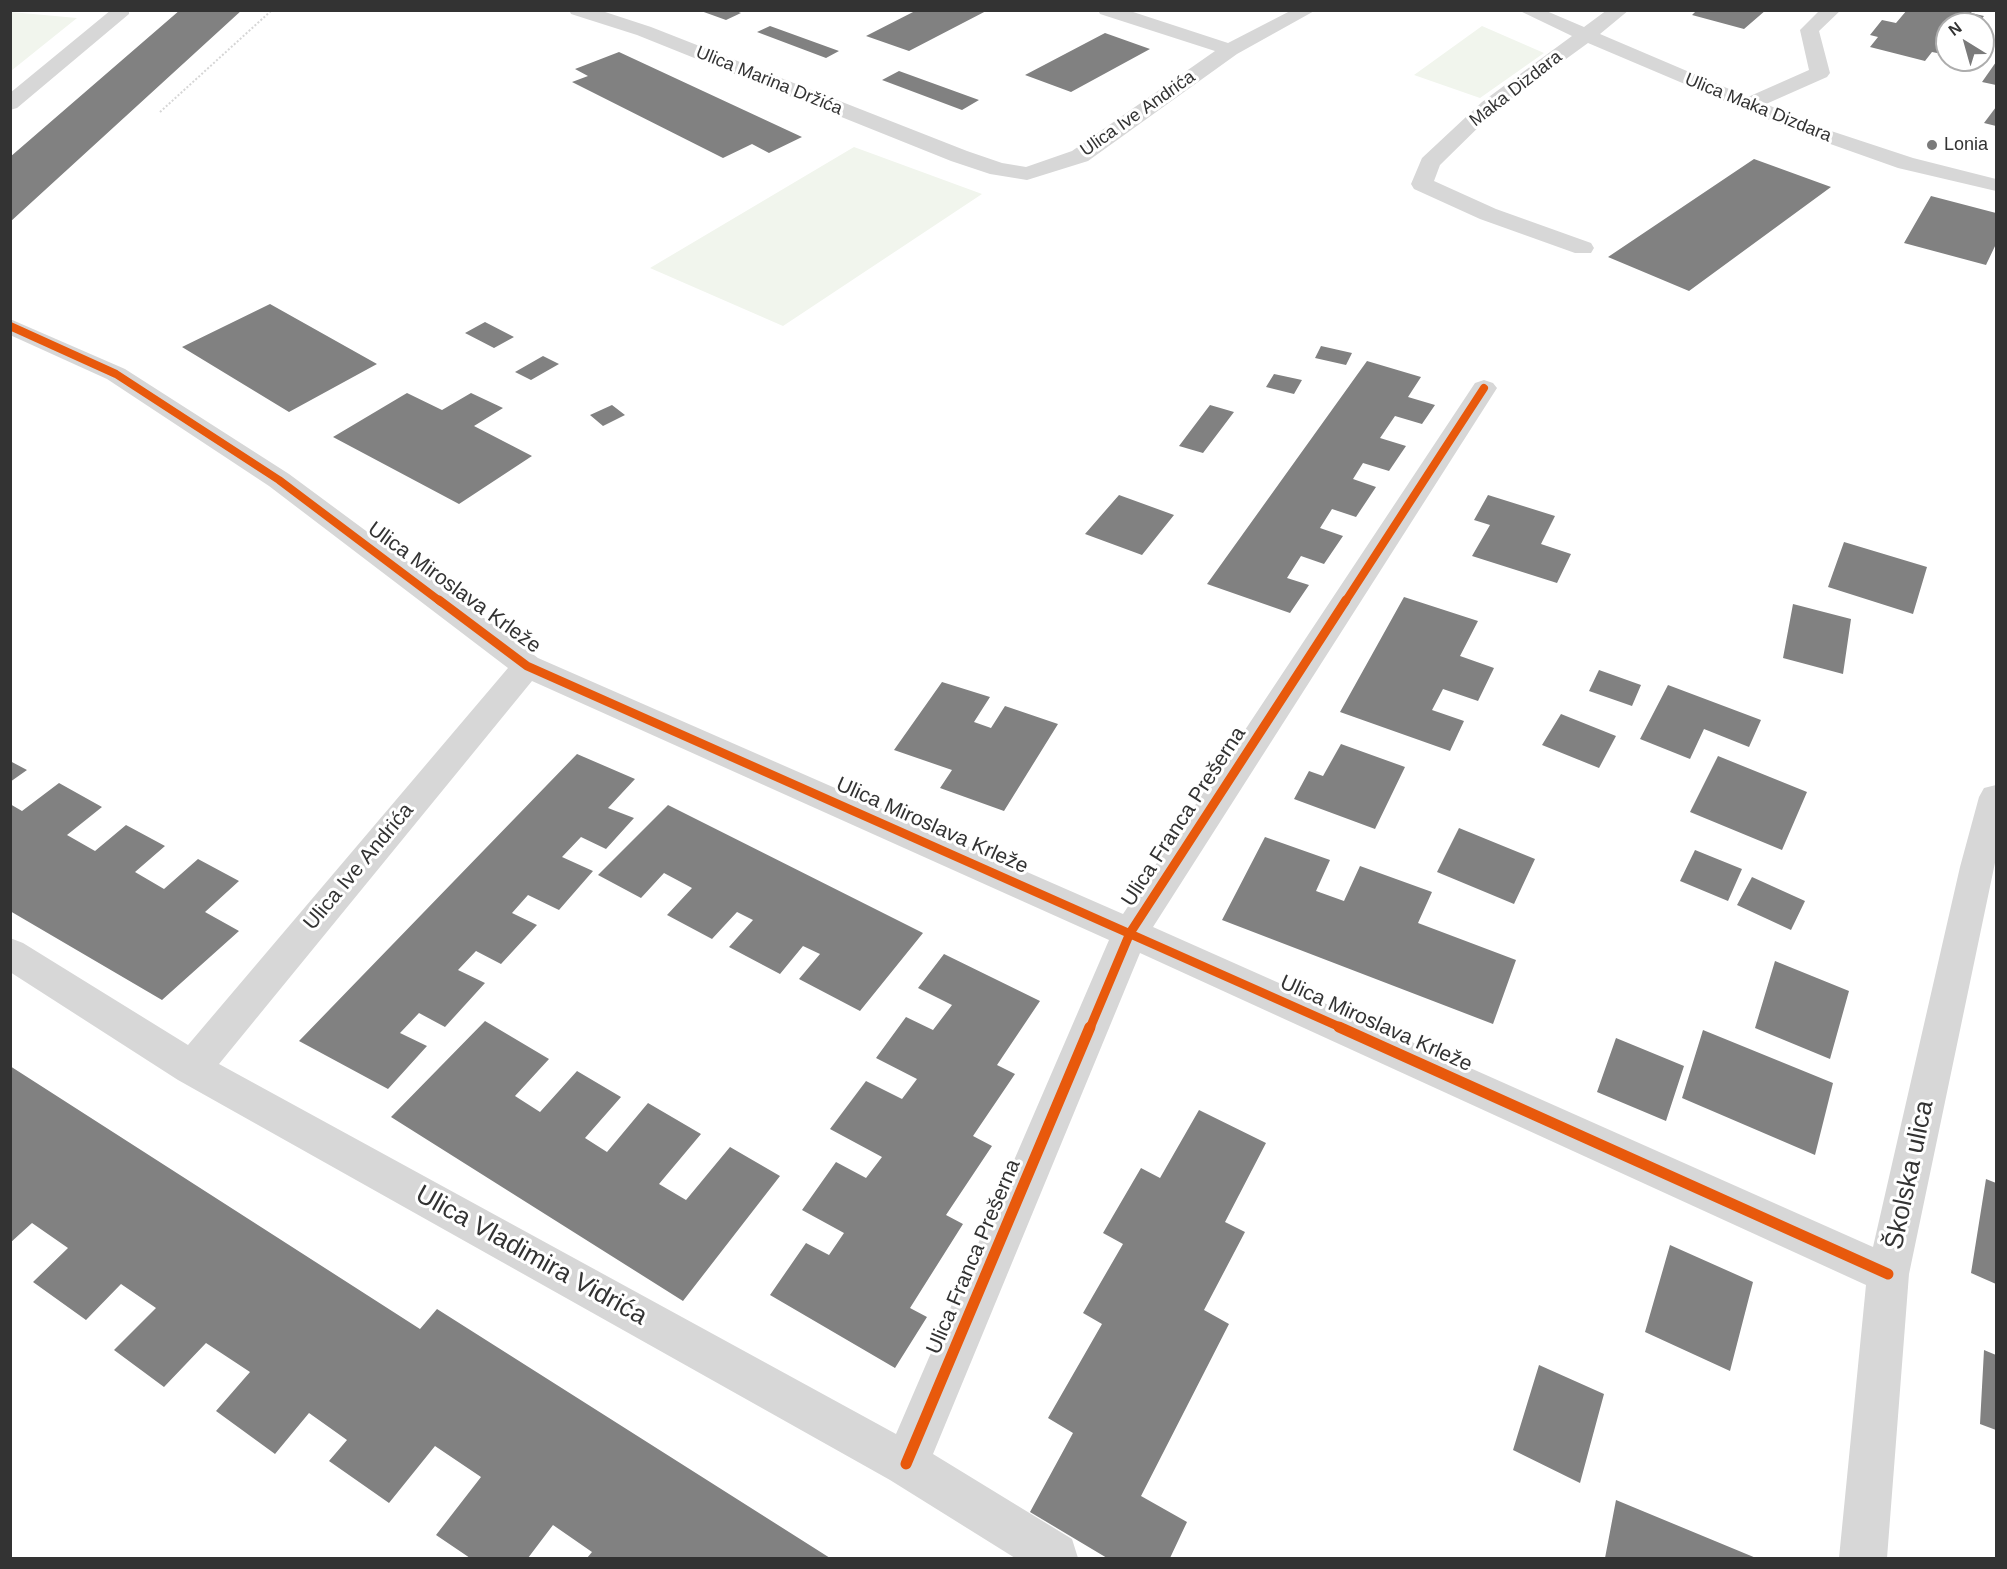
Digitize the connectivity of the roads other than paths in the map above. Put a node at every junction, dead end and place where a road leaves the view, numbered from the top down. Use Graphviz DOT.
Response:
graph roads {
  1 [pos="120,10"];
  2 [pos="578,10"];
  3 [pos="1107,10"];
  4 [pos="1307,10"];
  5 [pos="1527,10"];
  6 [pos="1620,10"];
  7 [pos="1832,10"];
  8 [pos="1586,37"];
  9 [pos="1230,50"];
  10 [pos="10,104"];
  11 [pos="1746,105"];
  12 [pos="959,156"];
  13 [pos="1996,185"];
  14 [pos="1583,248"];
  15 [pos="10,326"];
  16 [pos="1484,388"];
  17 [pos="527,666"];
  18 [pos="1996,797"];
  19 [pos="1130,933"];
  20 [pos="10,953"];
  21 [pos="192,1068"];
  22 [pos="1888,1274"];
  23 [pos="906,1464"];
  24 [pos="1055,1556"];
  25 [pos="1863,1558"];
  1 -- 10 [label="street"];
  2 -- 12 [label="street, Ulica Marina Držića"];
  3 -- 9 [label="street"];
  4 -- 9 [label="street, Ulica Ive Andrića"];
  5 -- 8 [label="street, Ulica Maka Dizdara"];
  6 -- 8 [label="street, Maka Dizdara"];
  7 -- 11 [label="street"];
  8 -- 11 [label="street, Ulica Maka Dizdara"];
  8 -- 14 [label="street, Maka Dizdara"];
  9 -- 12 [label="street, Ulica Ive Andrića"];
  11 -- 13 [label="street, Ulica Maka Dizdara"];
  15 -- 17 [label="street, Ulica Miroslava Krleže"];
  16 -- 19 [label="street, Ulica Franca Prešerna"];
  17 -- 19 [label="street, Ulica Miroslava Krleže"];
  17 -- 21 [label="street, Ulica Ive Andrića"];
  18 -- 22 [label="street, Školska ulica"];
  19 -- 22 [label="street, Ulica Miroslava Krleže"];
  19 -- 23 [label="street, Ulica Franca Prešerna"];
  20 -- 21 [label="street, Ulica Vladimira Vidrića"];
  21 -- 23 [label="street, Ulica Vladimira Vidrića"];
  22 -- 25 [label="street, Školska ulica"];
  23 -- 24 [label="street, Ulica Vladimira Vidrića"];
}
